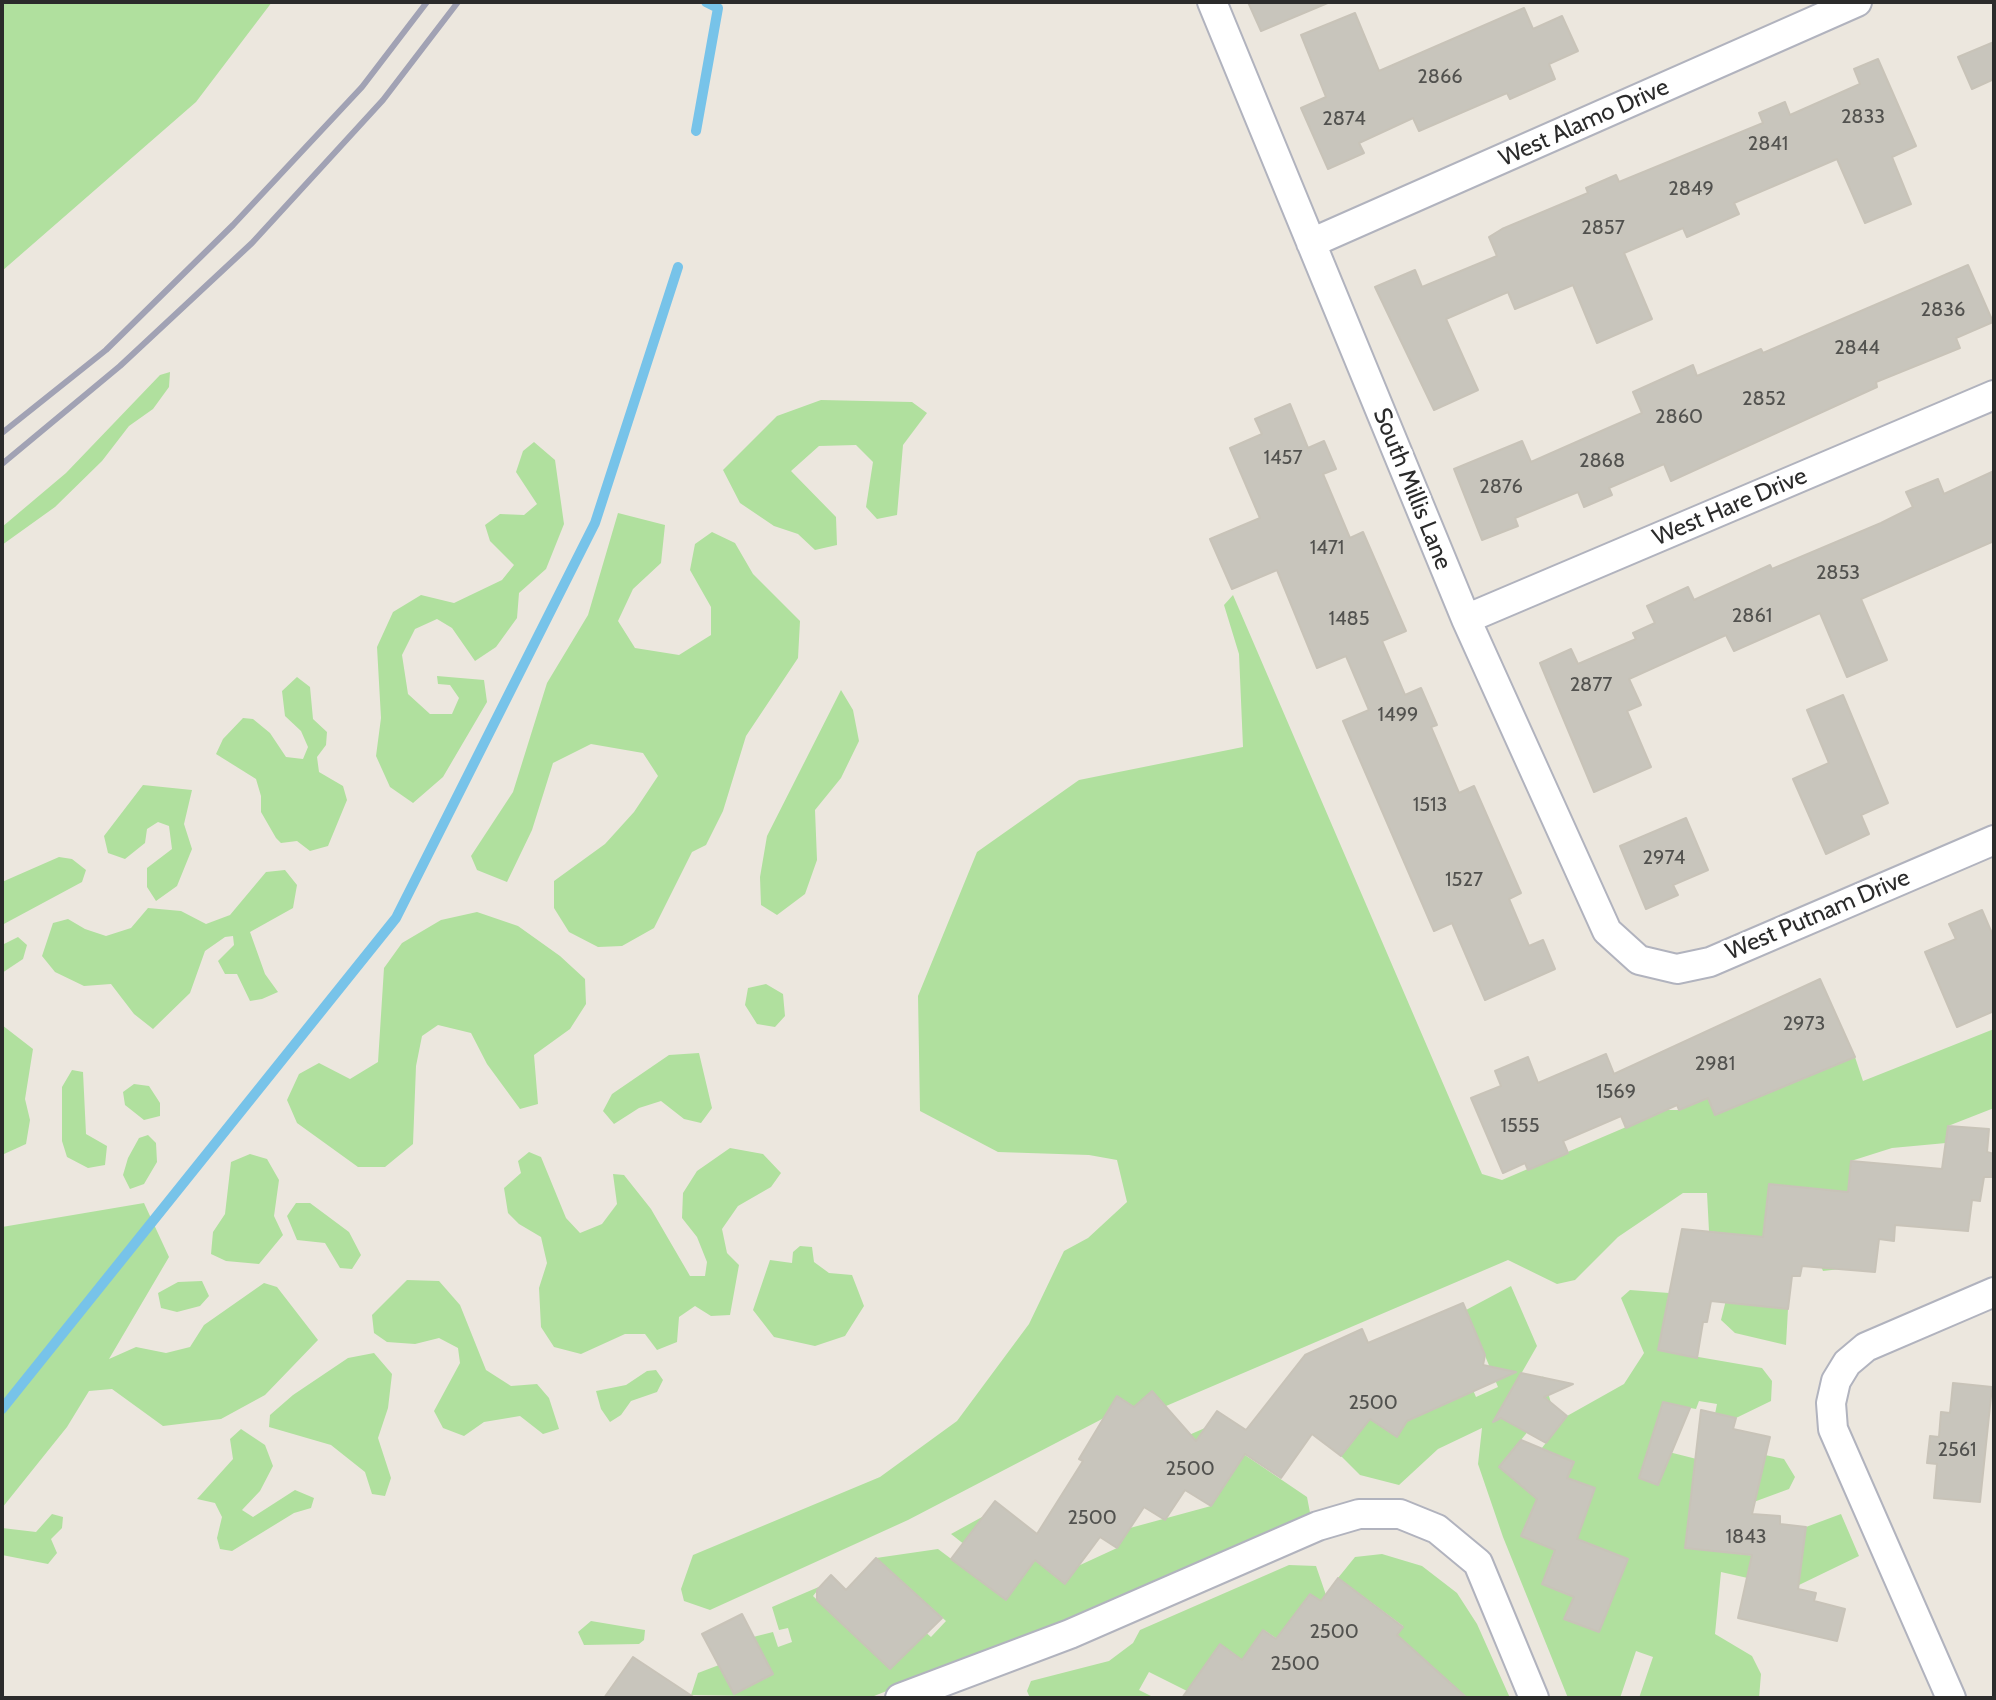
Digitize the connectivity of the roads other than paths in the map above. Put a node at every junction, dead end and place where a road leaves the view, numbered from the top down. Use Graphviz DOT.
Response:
graph roads {
  1 [pos="1212,2"];
  2 [pos="1857,2"];
  3 [pos="1311,243"];
  4 [pos="1994,395"];
  5 [pos="1466,619"];
  6 [pos="1994,840"];
  7 [pos="1639,960"];
  8 [pos="1994,1292"];
  9 [pos="908,1696"];
  10 [pos="1534,1698"];
  11 [pos="1951,1698"];
  1 -- 3 [label="street, South Millis Lane"];
  2 -- 3 [label="street, West Alamo Drive"];
  3 -- 5 [label="street, South Millis Lane"];
  4 -- 5 [label="street, West Hare Drive"];
  5 -- 7 [label="street, South Millis Lane"];
  6 -- 7 [label="street, West Putnam Drive"];
  8 -- 11 [label="street"];
  9 -- 10 [label="street"];
}
